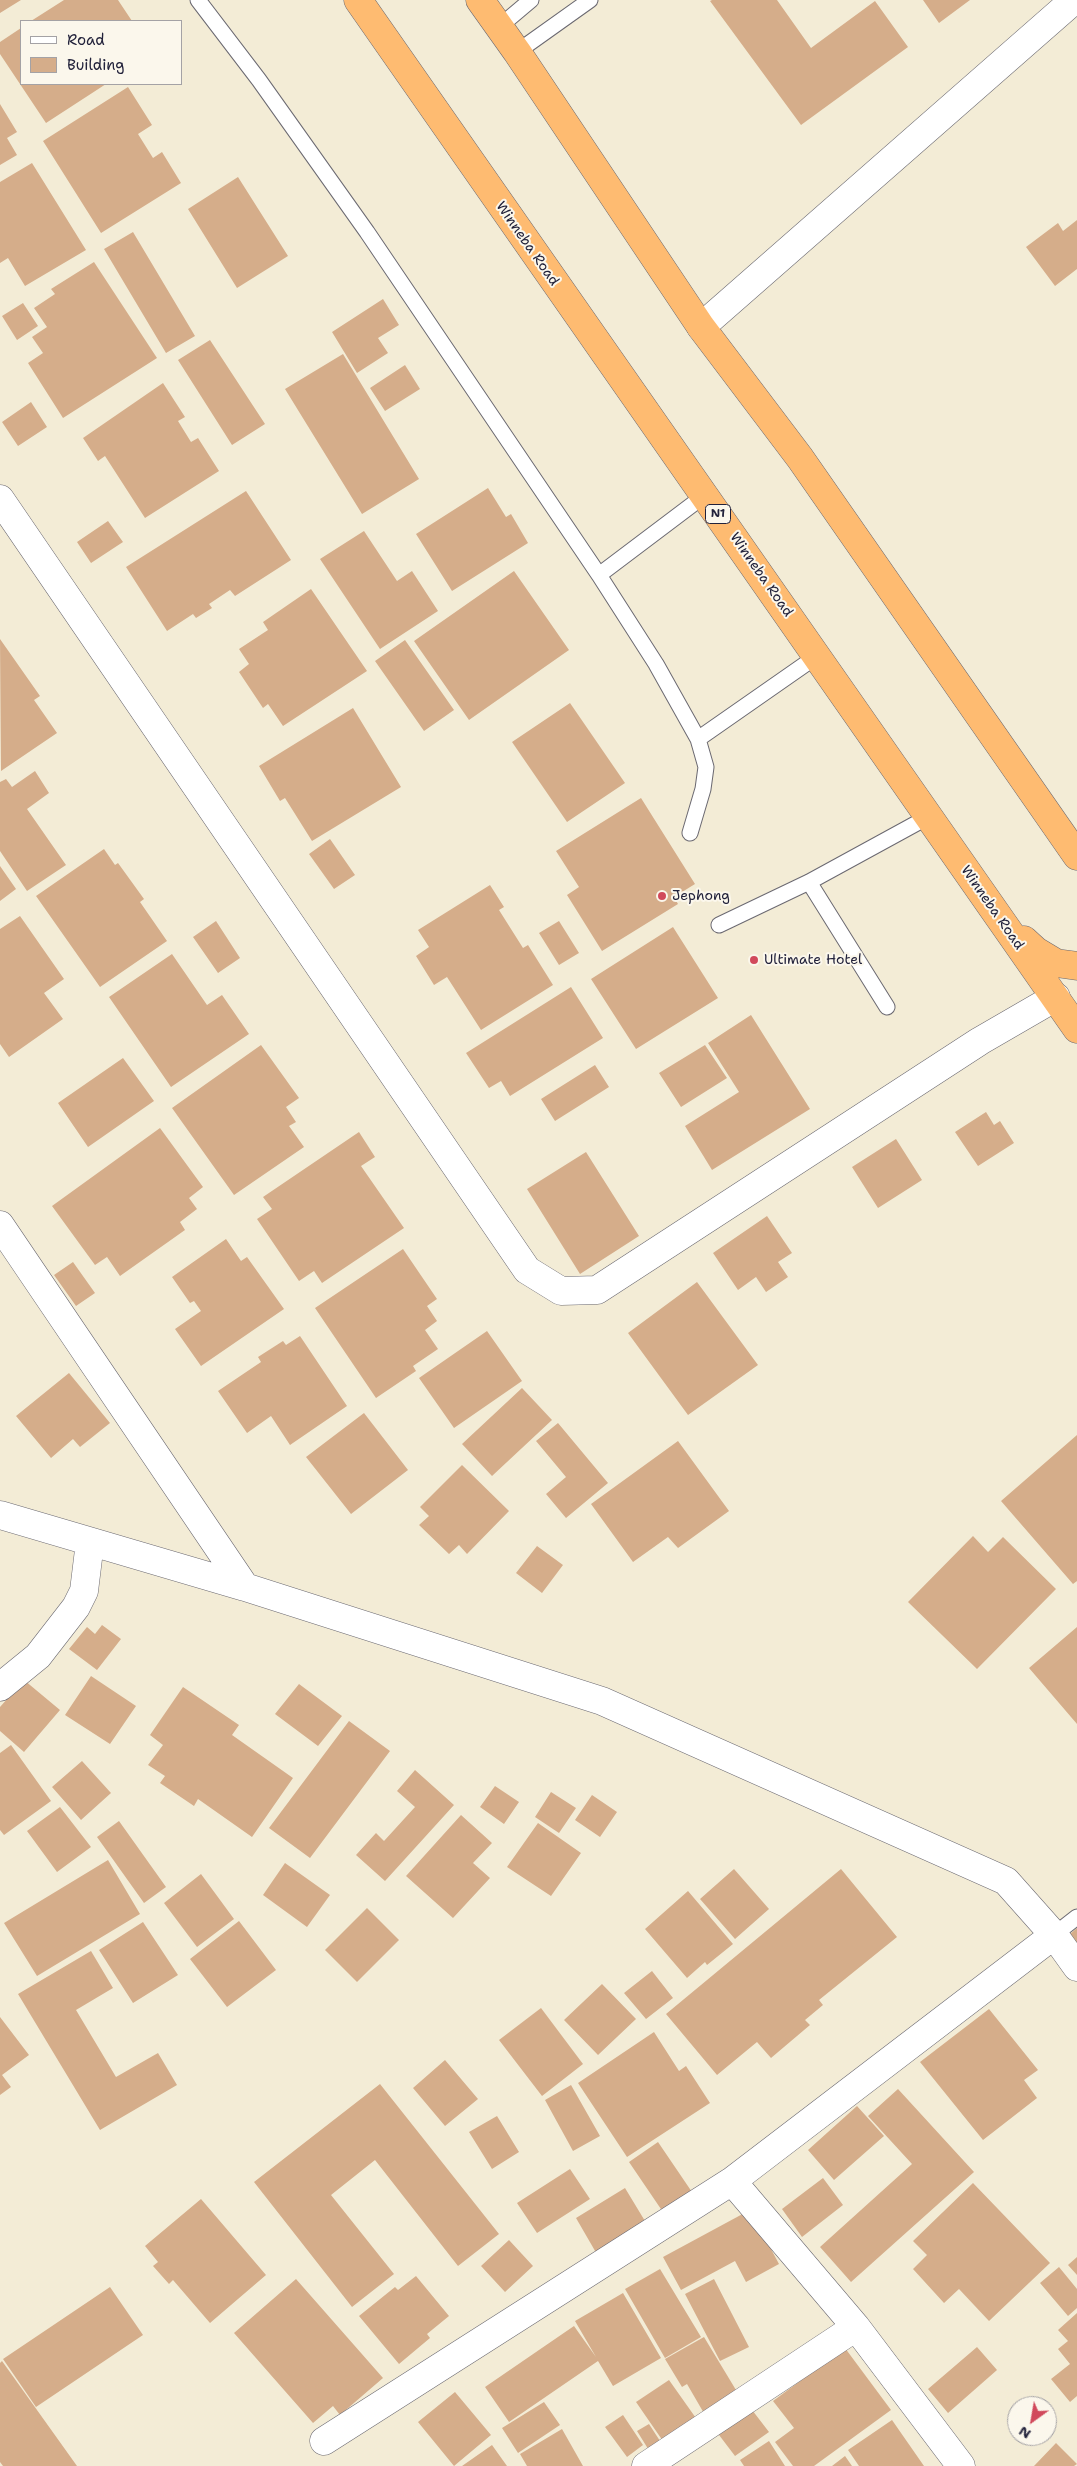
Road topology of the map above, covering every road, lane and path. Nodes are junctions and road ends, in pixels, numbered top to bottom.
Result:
1 (198, 0) edge
2 (358, 0) edge
3 (480, 0) edge
4 (531, 0) edge
5 (590, 0) edge
6 (1074, 0) edge
7 (499, 27) junction
8 (518, 52) junction
9 (701, 327) junction
10 (705, 495) junction
11 (0, 499) edge
12 (599, 575) junction
13 (817, 656) junction
14 (698, 739) junction
15 (928, 817) junction
16 (690, 833) dead end
17 (1077, 856) edge
18 (809, 882) junction
19 (997, 915) junction
20 (719, 925) dead end
21 (1077, 966) edge
22 (1056, 997) junction
23 (887, 1008) dead end
24 (1077, 1028) edge
25 (0, 1225) edge
26 (0, 1515) edge
27 (90, 1542) junction
28 (245, 1588) junction
29 (0, 1687) edge
30 (1077, 1917) edge
31 (1054, 1935) junction
32 (1077, 1967) edge
33 (732, 2181) junction
34 (856, 2327) junction
35 (324, 2441) dead end
36 (646, 2466) edge
37 (961, 2466) edge

1 - 12 lane
2 - 10 highway, Winneba Road / N1
3 - 7 highway
4 - 7 lane
5 - 8 lane
6 - 9 street
7 - 8 highway
8 - 9 highway
9 - 17 highway
10 - 12 lane
10 - 13 highway, Winneba Road / N1
11 - 22 street
12 - 14 lane
13 - 14 lane
13 - 15 highway, Winneba Road / N1
14 - 16 lane
15 - 18 lane
15 - 19 highway, Winneba Road / N1
18 - 20 lane
18 - 23 lane
19 - 21 highway
19 - 22 highway, Winneba Road / N1
22 - 24 highway, Winneba Road / N1
25 - 28 street
26 - 27 street
27 - 28 street
27 - 29 street
28 - 31 street
30 - 31 lane
31 - 32 street
31 - 33 street
33 - 34 street
33 - 35 street
34 - 36 street
34 - 37 street

